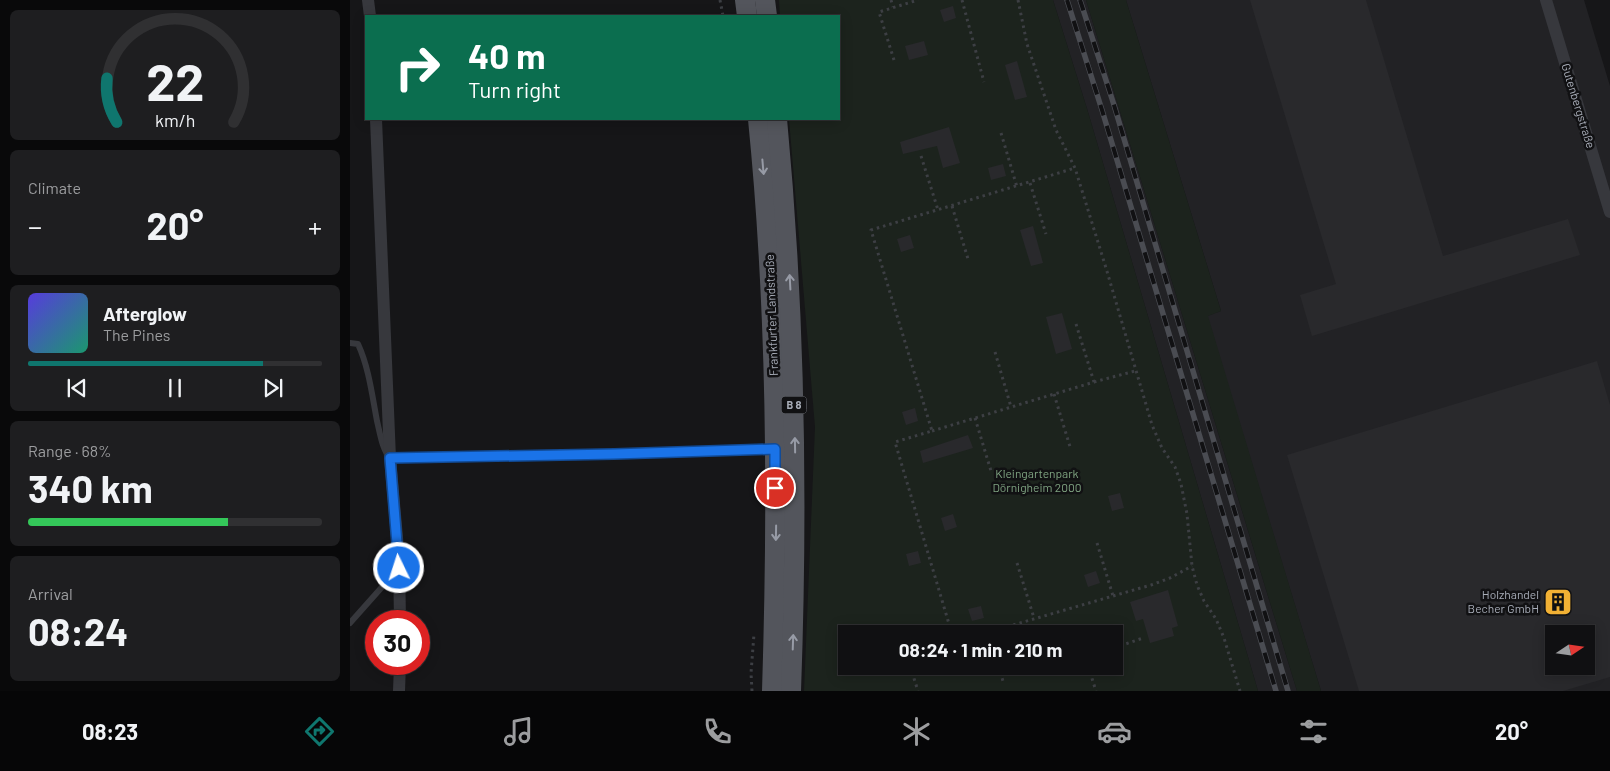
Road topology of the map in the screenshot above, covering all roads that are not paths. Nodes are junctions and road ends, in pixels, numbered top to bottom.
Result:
1 (368, 0) edge
2 (745, 0) edge
3 (765, 0) edge
4 (1546, 0) edge
5 (370, 15) edge
6 (747, 15) edge
7 (767, 15) edge
8 (376, 120) edge
9 (758, 120) edge
10 (778, 120) edge
11 (1610, 212) edge
12 (350, 342) edge
13 (775, 449) junction
14 (390, 458) junction
15 (399, 568) junction
16 (400, 610) edge
17 (350, 622) edge
18 (400, 675) edge
19 (399, 691) edge
20 (772, 691) edge
21 (791, 691) edge

1 - 5 street
2 - 6 main road
3 - 7 main road
4 - 11 street, Gutenbergstraße
8 - 14 street
9 -> 13 main road, Frankfurter Landstraße / B 8
21 -> 10 main road, Frankfurter Landstraße / B 8
12 - 14 lane
13 - 14 lane
13 -> 20 main road, Frankfurter Landstraße / B 8
14 - 15 street
15 - 16 street
15 - 17 lane
18 - 19 street

